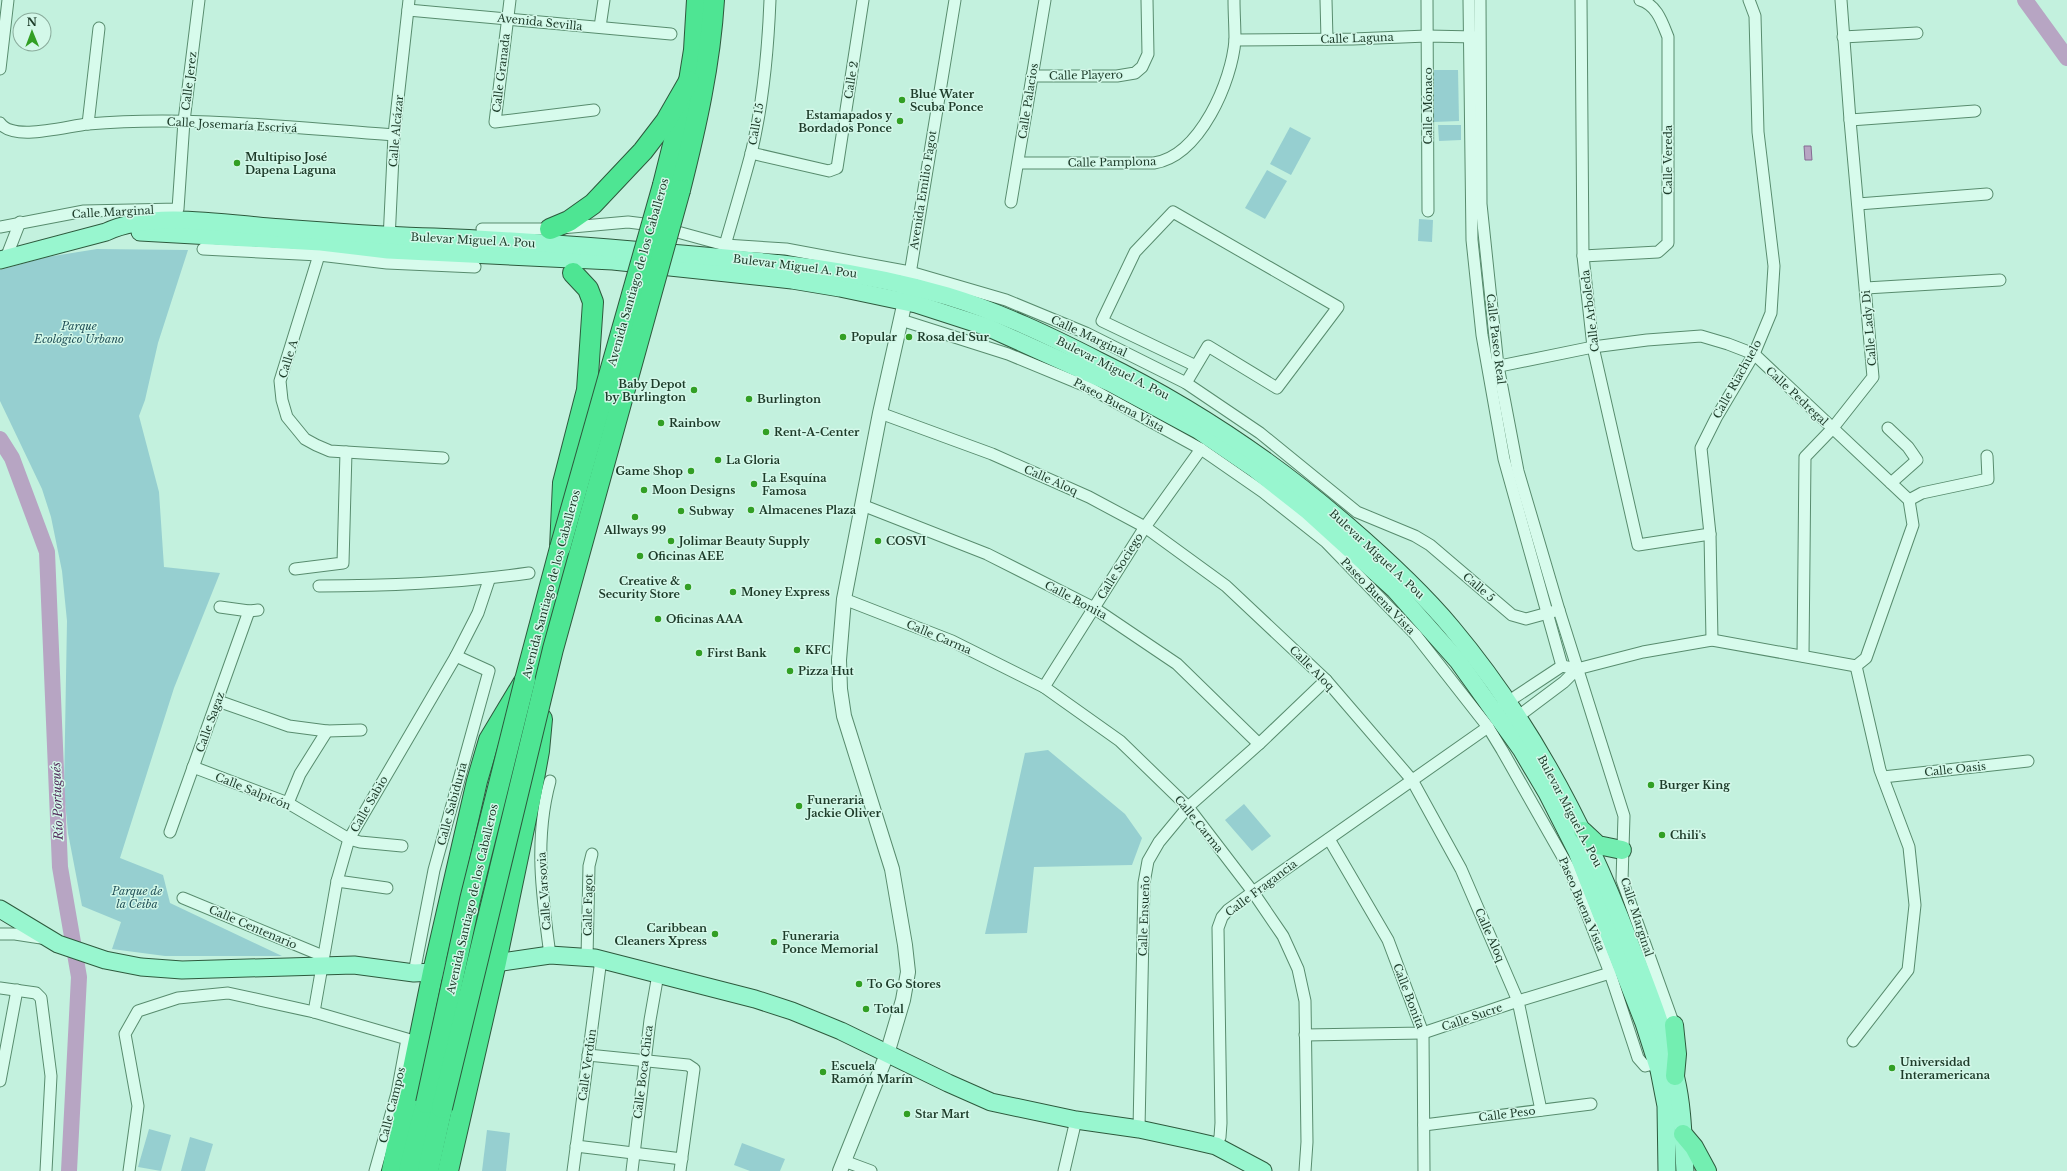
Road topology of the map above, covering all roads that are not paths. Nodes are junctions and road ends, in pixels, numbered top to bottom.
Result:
1 (8, 0) edge
2 (199, 0) edge
3 (510, 0) edge
4 (604, 0) edge
5 (697, 0) edge
6 (714, 0) edge
7 (770, 0) edge
8 (863, 0) edge
9 (955, 0) edge
10 (1045, 0) edge
11 (1147, 0) edge
12 (1234, 0) edge
13 (1326, 0) edge
14 (1427, 0) edge
15 (1469, 0) edge
16 (1480, 0) edge
17 (1581, 0) edge
18 (1640, 0) edge
19 (1749, 0) edge
20 (1841, 0) edge
21 (408, 5) edge
22 (508, 18) junction
23 (1903, 23) dead end
24 (99, 28) dead end
25 (600, 28) junction
26 (1917, 33) dead end
27 (671, 34) dead end
28 (1904, 34) junction
29 (1427, 36) junction
30 (1475, 37) junction
31 (1843, 37) junction
32 (1327, 39) junction
33 (1235, 40) junction
34 (0, 69) edge
35 (1032, 76) junction
36 (689, 81) junction
37 (1964, 101) dead end
38 (594, 110) dead end
39 (1850, 120) junction
40 (184, 121) junction
41 (0, 123) edge
42 (88, 124) junction
43 (394, 135) junction
44 (751, 153) junction
45 (1019, 163) junction
46 (672, 188) junction
47 (1987, 194) dead end
48 (1011, 202) dead end
49 (1858, 204) junction
50 (178, 209) joint
51 (1428, 212) dead end
52 (20, 222) junction
53 (0, 227) edge
54 (482, 229) dead end
55 (550, 229) junction
56 (725, 245) junction
57 (203, 248) dead end
58 (388, 249) junction
59 (319, 255) junction
60 (1583, 256) junction
61 (3, 259) edge
62 (475, 267) dead end
63 (573, 273) dead end
64 (2000, 280) dead end
65 (908, 287) junction
66 (1866, 288) junction
67 (901, 320) junction
68 (1593, 347) junction
69 (1754, 354) junction
70 (1196, 366) junction
71 (1493, 367) junction
72 (1186, 384) junction
73 (880, 413) junction
74 (1888, 428) dead end
75 (1832, 429) junction
76 (1201, 449) junction
77 (346, 452) junction
78 (1987, 456) dead end
79 (443, 458) dead end
80 (1891, 483) junction
81 (1909, 500) junction
82 (862, 505) junction
83 (1145, 527) junction
84 (1407, 533) joint
85 (1710, 534) junction
86 (560, 548) junction
87 (295, 569) dead end
88 (529, 573) dead end
89 (489, 580) junction
90 (319, 586) dead end
91 (844, 600) junction
92 (220, 607) dead end
93 (1094, 608) junction
94 (1553, 612) junction
95 (1712, 640) junction
96 (456, 656) junction
97 (1803, 656) junction
98 (1562, 666) junction
99 (1856, 666) junction
100 (1577, 668) junction
101 (525, 680) junction
102 (1326, 680) junction
103 (544, 684) junction
104 (1044, 687) junction
105 (218, 701) junction
106 (1500, 707) junction
107 (1503, 724) junction
108 (361, 730) dead end
109 (327, 731) junction
110 (1259, 744) junction
111 (2028, 761) dead end
112 (193, 767) junction
113 (1883, 777) junction
114 (1412, 780) junction
115 (550, 781) dead end
116 (288, 803) junction
117 (1188, 807) junction
118 (170, 832) dead end
119 (1583, 832) junction
120 (349, 839) junction
121 (1329, 839) junction
122 (402, 846) dead end
123 (1622, 850) junction
124 (592, 854) dead end
125 (337, 881) junction
126 (387, 888) dead end
127 (1252, 892) junction
128 (183, 898) dead end
129 (0, 909) edge
130 (22, 930) junction
131 (0, 934) edge
132 (550, 955) junction
133 (594, 958) junction
134 (322, 961) junction
135 (496, 962) junction
136 (433, 972) junction
137 (414, 973) junction
138 (660, 973) junction
139 (1610, 973) junction
140 (0, 988) edge
141 (17, 990) junction
142 (1518, 1000) junction
143 (314, 1012) junction
144 (1674, 1025) joint
145 (1423, 1034) junction
146 (1305, 1035) junction
147 (1853, 1041) dead end
148 (887, 1054) junction
149 (588, 1055) junction
150 (644, 1060) junction
151 (1657, 1063) junction
152 (1675, 1076) junction
153 (0, 1080) edge
154 (1590, 1104) dead end
155 (434, 1105) junction
156 (1541, 1110) junction
157 (1076, 1120) junction
158 (1424, 1125) junction
159 (1139, 1129) junction
160 (1683, 1134) junction
161 (1667, 1142) junction
162 (576, 1146) junction
163 (1216, 1146) junction
164 (634, 1153) junction
165 (682, 1159) junction
166 (842, 1166) edge
167 (46, 1171) edge
168 (129, 1171) edge
169 (375, 1171) edge
170 (392, 1171) edge
171 (409, 1171) edge
172 (428, 1171) edge
173 (448, 1171) edge
174 (573, 1171) edge
175 (632, 1171) edge
176 (680, 1171) edge
177 (871, 1171) edge
178 (1064, 1171) edge
179 (1263, 1171) edge
180 (1305, 1171) edge
181 (1424, 1171) edge
182 (1656, 1171) edge
183 (1667, 1171) edge
184 (1685, 1171) edge
185 (1707, 1171) edge

1 - 34 street
2 - 40 street, Calle Jerez
3 - 22 street, Calle Granada
4 - 25 street
5 - 36 highway, Avenida Santiago de los Caballeros
6 - 46 highway, Avenida Santiago de los Caballeros
7 - 44 street, Calle 15
8 - 44 street, Calle 2
9 - 65 street, Avenida Emilio Fagot
10 - 35 street, Calle Palacios
11 - 35 street, Calle Playero
12 - 33 street, Calle Pamplona
13 - 32 street
14 - 29 street, Calle Mónaco
15 - 30 street, Calle Paseo Real
16 - 30 street, Calle Paseo Real
17 - 60 street, Calle Arboleda
18 - 60 street, Calle Vereda
19 - 69 street, Calle Riachuelo
20 - 31 street, Calle Lady Di
21 - 22 street, Avenida Sevilla
21 - 43 street, Calle Alcázar
22 - 25 street, Avenida Sevilla
22 - 38 street, Calle Granada
23 - 28 street
24 - 42 street
25 - 27 street, Avenida Sevilla
26 - 28 street
28 - 31 street
29 - 30 street, Calle Laguna
29 - 32 street, Calle Laguna
29 - 51 street, Calle Mónaco
30 - 71 street, Calle Paseo Real
31 - 39 street, Calle Lady Di
32 - 33 street, Calle Laguna
33 - 45 street, Calle Pamplona
35 - 45 street, Calle Palacios
36 - 46 highway, Avenida Santiago de los Caballeros
36 - 55 highway
37 - 39 street
39 - 49 street, Calle Lady Di
40 - 42 street, Calle Josemaría Escrivá
40 - 43 street, Calle Josemaría Escrivá
40 - 50 street, Calle Jerez
41 - 42 street, Calle Josemaría Escrivá
43 - 58 street, Calle Alcázar
44 - 56 street, Calle 15
45 - 48 street, Calle Palacios
46 - 86 highway, Avenida Santiago de los Caballeros, bridge
46 - 103 highway, Avenida Santiago de los Caballeros, bridge
47 - 49 street
49 - 66 street, Calle Lady Di
50 - 52 street, Calle Marginal
52 - 53 street, Calle Marginal
52 - 61 street
54 - 55 street, Calle Marginal
55 - 56 street, Calle Marginal
56 - 65 street, Calle Marginal
57 - 59 street
58 - 59 street
58 - 61 main road, Bulevar Miguel A. Pou
58 - 62 street
58 - 65 main road, Bulevar Miguel A. Pou
59 - 77 street, Calle A
60 - 68 street, Calle Arboleda
63 - 86 highway, bridge
64 - 66 street
65 - 67 street
65 - 72 street, Calle Marginal
65 - 106 main road, Bulevar Miguel A. Pou
66 - 75 street, Calle Lady Di
67 - 73 street
67 - 76 street, Paseo Buena Vista
68 - 69 street, Calle Pedregal
68 - 71 street, Calle Pedregal
68 - 85 street, Calle Arboleda
69 - 75 street, Calle Pedregal
69 - 85 street, Calle Riachuelo
70 - 70 street
70 - 72 street
71 - 94 street, Calle Paseo Real
72 - 84 street, Calle Marginal
73 - 82 street
73 - 83 street, Calle Aloq
74 - 80 street
75 - 80 street, Calle Pedregal
75 - 97 street, Calle Lady Di
76 - 83 street, Calle Sociego
76 - 107 street, Paseo Buena Vista
77 - 79 street, Calle A
77 - 87 street
78 - 81 street
80 - 81 street, Calle Pedregal
81 - 99 street
82 - 91 street
82 - 93 street, Calle Bonita
83 - 93 street, Calle Sociego
83 - 102 street, Calle Aloq
84 - 94 street, Calle 5
85 - 95 street, Calle Riachuelo
86 - 101 highway, Avenida Santiago de los Caballeros
88 - 89 street
89 - 90 street
89 - 96 street, Calle Sabio
91 - 104 street, Calle Carma
91 - 148 street
92 - 105 street, Calle Sagaz
93 - 104 street, Calle Sociego
93 - 110 street, Calle Bonita
94 - 98 street, Calle Paseo Real
94 - 100 street, Calle Paseo Real
95 - 97 street
95 - 100 street
96 - 120 street, Calle Sabio
96 - 137 street, Calle Sabiduría
97 - 99 street
98 - 100 street
98 - 106 street
99 - 113 street
100 - 107 street, Calle Fragancia
100 - 123 street, Calle Marginal
101 - 136 highway, bridge
101 - 155 highway, Avenida Santiago de los Caballeros, bridge
102 - 110 street, Calle Ensueño
102 - 114 street, Calle Aloq
103 - 135 highway, bridge
103 - 155 highway, Avenida Santiago de los Caballeros, bridge
104 - 117 street, Calle Carma
105 - 109 street
105 - 112 street, Calle Sagaz
106 - 107 main road, Bulevar Miguel A. Pou
107 - 114 street, Calle Fragancia
107 - 119 main road, Bulevar Miguel A. Pou
107 - 139 street, Paseo Buena Vista
107 - 151 main road, Bulevar Miguel A. Pou
108 - 109 street
109 - 116 street
110 - 117 street, Calle Ensueño
111 - 113 street, Calle Oasis
112 - 116 street, Calle Salpicón
112 - 118 street, Calle Sagaz
113 - 147 street
114 - 121 street, Calle Fragancia
114 - 142 street, Calle Aloq
115 - 132 street, Calle Varsovia
116 - 120 street, Calle Salpicón
117 - 127 street, Calle Carma
117 - 159 street, Calle Ensueño
119 - 123 highway
119 - 152 main road, Bulevar Miguel A. Pou
120 - 122 street, Calle Salpicón
120 - 125 street, Calle Sabio
121 - 127 street, Calle Fragancia
121 - 145 street, Calle Bonita
123 - 144 street, Calle Marginal
124 - 133 street, Calle Fagot
125 - 126 street
125 - 134 street, Calle Sabio
127 - 146 street, Calle Carma
127 - 163 street, Calle Fragancia
128 - 134 street, Calle Centenario
129 - 130 main road
130 - 131 street
130 - 134 main road
132 - 133 main road
132 - 135 main road
133 - 138 main road
133 - 149 street, Calle Verdún
134 - 137 main road
134 - 143 street, Calle Sabio
135 - 136 main road
135 - 173 highway
136 - 137 main road
136 - 170 highway
138 - 148 main road
138 - 150 street, Calle Boca Chica
139 - 142 street, Calle Sucre
139 - 151 street, Paseo Buena Vista
140 - 141 street
141 - 153 street
141 - 167 street
142 - 145 street, Calle Sucre
142 - 156 street, Calle Aloq
143 - 168 street
143 - 169 street, Calle Campos
144 - 152 highway
145 - 146 street, Calle Sucre
145 - 158 street, Calle Bonita
146 - 180 street, Calle Carma
148 - 157 main road
148 - 166 street
149 - 150 street
149 - 162 street, Calle Verdún
150 - 164 street, Calle Boca Chica
150 - 165 street
151 - 161 main road, Bulevar Miguel A. Pou
152 - 160 main road, Bulevar Miguel A. Pou
154 - 156 street, Calle Peso
155 - 171 highway, Avenida Santiago de los Caballeros
155 - 172 highway, Avenida Santiago de los Caballeros
156 - 158 street, Calle Peso
157 - 159 main road
157 - 178 street
158 - 181 street, Calle Bonita
159 - 163 main road
160 - 184 main road, Bulevar Miguel A. Pou
160 - 185 highway
161 - 182 main road
161 - 183 main road, Bulevar Miguel A. Pou
162 - 164 street
162 - 174 street, Calle Verdún
163 - 179 main road
164 - 165 street
164 - 175 street, Calle Boca Chica
165 - 176 street
166 - 177 street

